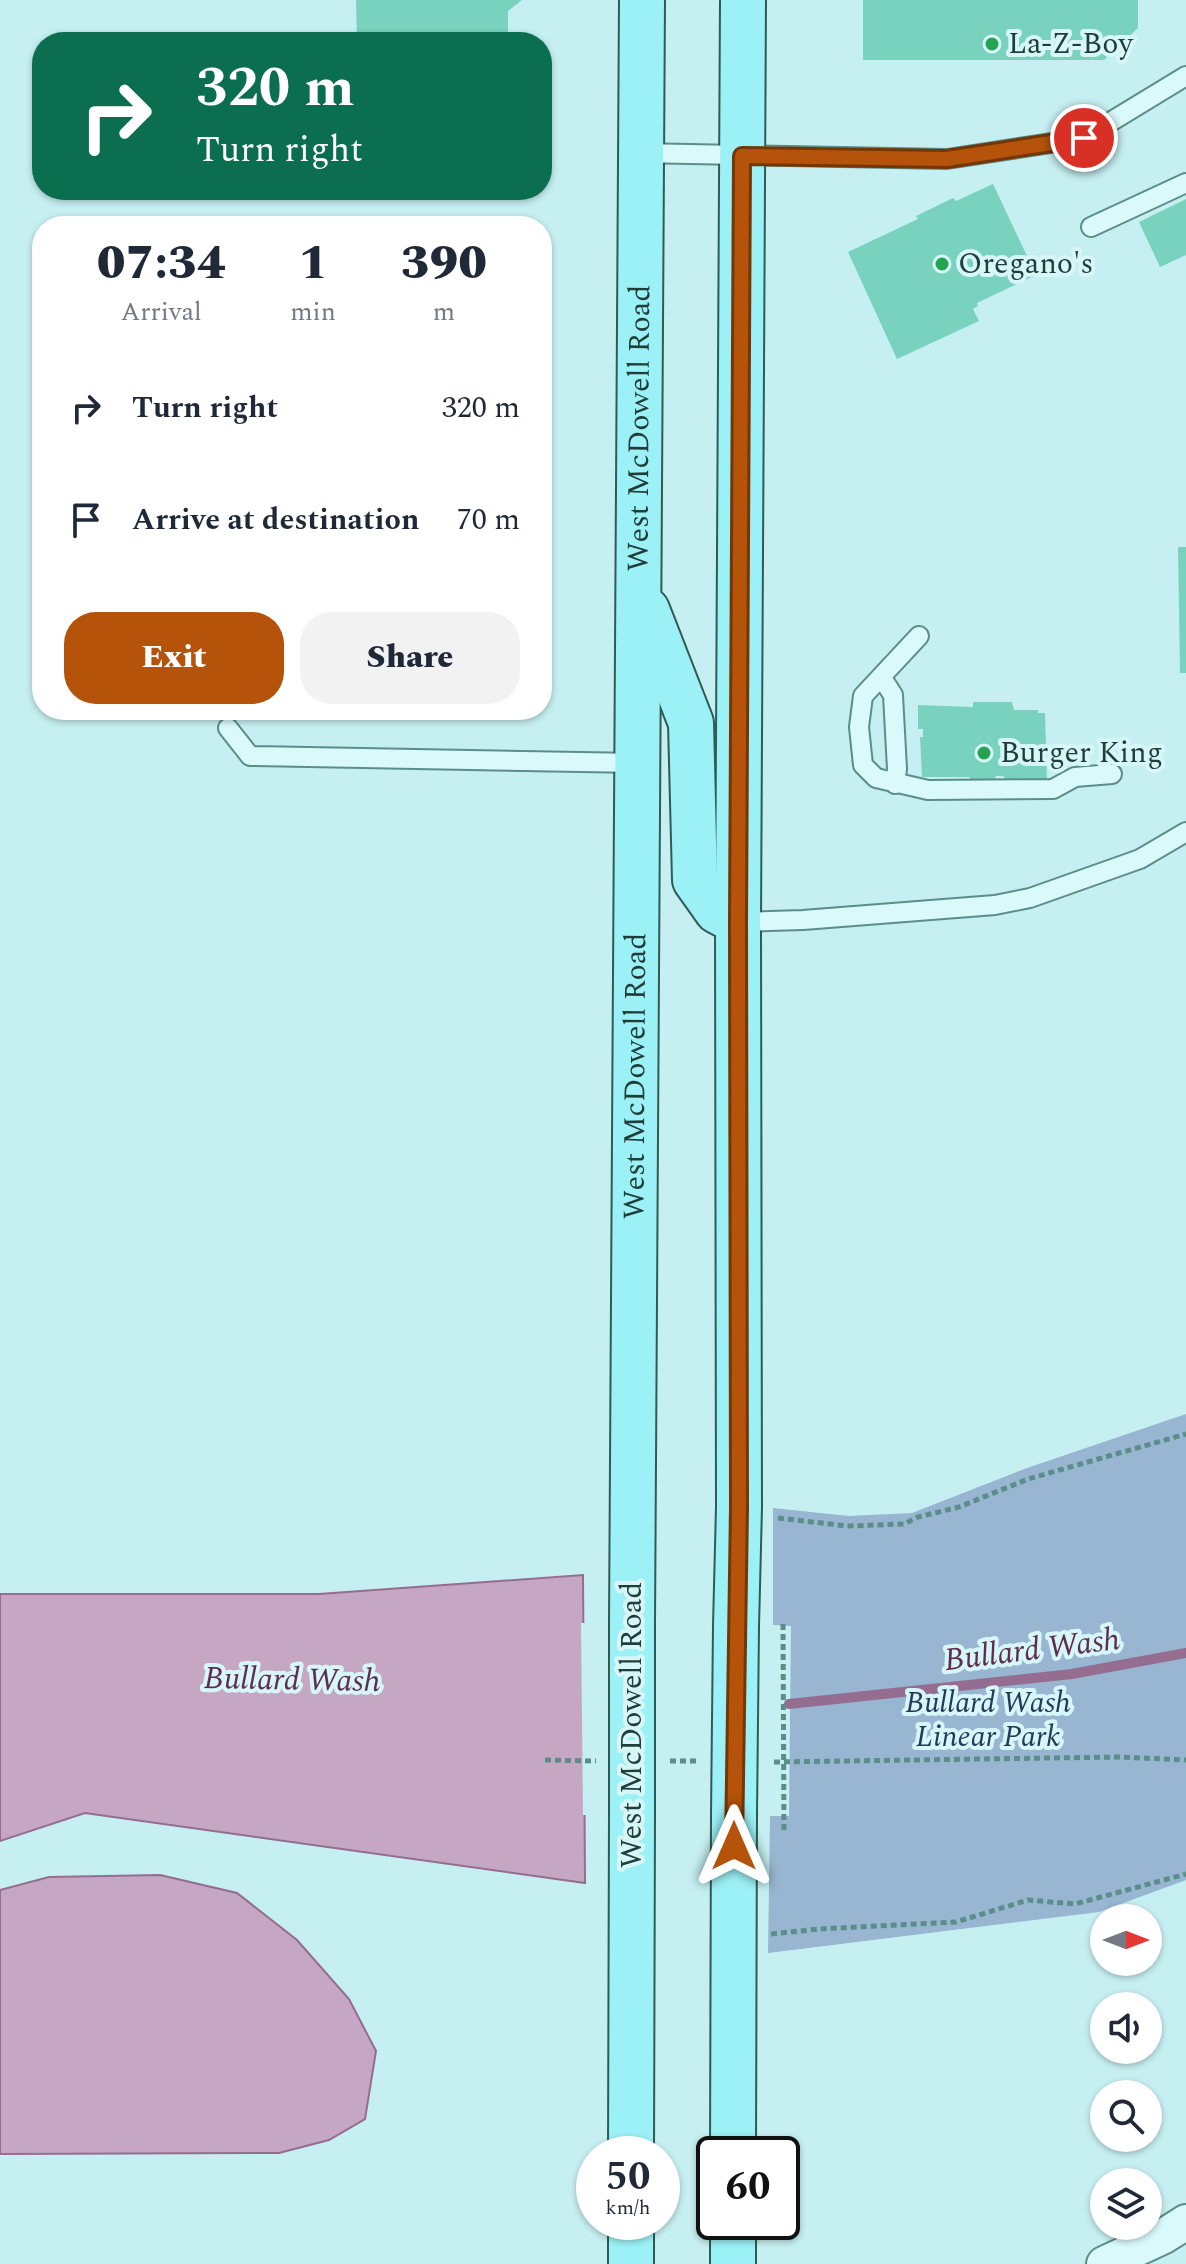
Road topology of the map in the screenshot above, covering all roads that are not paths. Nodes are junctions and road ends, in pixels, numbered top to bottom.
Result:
1 (642, 0) edge
2 (743, 0) edge
3 (1186, 76) edge
4 (639, 153) junction
5 (742, 156) junction
6 (1186, 183) edge
7 (1091, 227) dead end
8 (637, 585) junction
9 (919, 636) dead end
10 (882, 678) junction
11 (228, 728) dead end
12 (638, 763) junction
13 (1112, 774) dead end
14 (895, 784) junction
15 (1186, 832) edge
16 (738, 922) junction
17 (631, 2136) edge
18 (733, 2136) edge
19 (1186, 2222) edge
20 (631, 2240) edge
21 (733, 2240) edge
22 (631, 2264) edge
23 (733, 2264) edge
24 (1104, 2264) edge

1 - 4 main road, West McDowell Road
2 - 5 main road
3 - 5 lane
4 - 5 lane
4 - 8 main road, West McDowell Road
5 - 16 main road
6 - 7 lane
8 - 12 main road, West McDowell Road
8 - 16 main road
9 - 10 lane
10 - 14 lane
10 - 14 lane
11 - 12 lane
12 - 17 main road, West McDowell Road, bridge
13 - 14 lane
15 - 16 lane
16 - 18 main road, bridge
19 - 24 street
20 - 22 main road
21 - 23 main road

